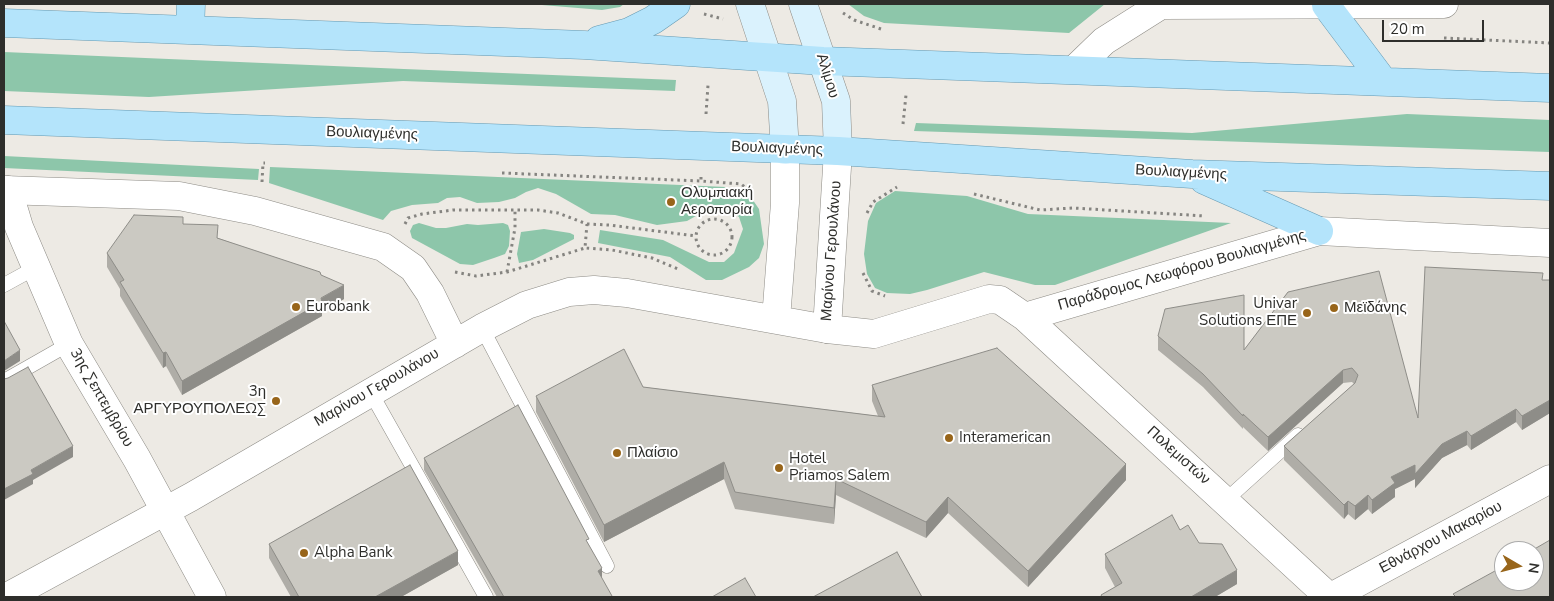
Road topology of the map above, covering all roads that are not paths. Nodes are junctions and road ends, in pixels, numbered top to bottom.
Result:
1 (676, 4) edge
2 (750, 4) edge
3 (803, 4) edge
4 (1444, 4) edge
5 (1326, 5) edge
6 (190, 17) edge
7 (4, 22) edge
8 (584, 45) junction
9 (769, 57) junction
10 (823, 61) junction
11 (1075, 69) junction
12 (1383, 81) junction
13 (1550, 88) edge
14 (4, 120) edge
15 (785, 150) junction
16 (838, 151) junction
17 (1192, 174) junction
18 (1550, 186) edge
19 (6, 190) edge
20 (1319, 231) junction
21 (1550, 243) edge
22 (35, 268) junction
23 (4, 285) edge
24 (1025, 317) junction
25 (776, 319) junction
26 (482, 328) junction
27 (827, 329) junction
28 (69, 344) junction
29 (455, 344) junction
30 (4, 381) edge
31 (371, 393) junction
32 (1305, 429) edge
33 (1550, 479) edge
34 (1226, 500) junction
35 (164, 511) junction
36 (607, 566) dead end
37 (7, 597) edge
38 (212, 597) edge
39 (486, 597) edge
40 (1330, 597) edge

1 - 8 main road
2 - 9 main road
3 - 10 main road, Αλίμου
4 - 5 street
5 - 11 street
5 - 12 main road
6 - 7 main road
6 - 8 main road
8 - 9 main road
9 - 10 main road
9 - 15 main road
10 - 11 main road
10 - 16 main road, Αλίμου
11 - 12 main road
12 - 13 main road
14 - 15 main road, Βουλιαγμένης
15 - 16 main road, Βουλιαγμένης
15 - 25 street
16 - 17 main road, Βουλιαγμένης
16 - 27 street, Μαρίνου Γερουλάνου
17 - 18 main road, Βουλιαγμένης
17 - 20 main road
19 - 22 street, 3ης Σεπτεμβρίου
19 - 29 street
20 - 21 street, Παράδρομος Λεωφόρου Βουλιαγμένης
20 - 24 street, Παράδρομος Λεωφόρου Βουλιαγμένης
22 - 23 lane
22 - 28 street, 3ης Σεπτεμβρίου
24 - 27 street
24 - 34 street, Πολεμιστών
25 - 26 street, Μαρίνου Γερουλάνου
25 - 27 street, Μαρίνου Γερουλάνου
26 - 29 street, Μαρίνου Γερουλάνου
26 - 36 lane
28 - 30 lane
28 - 35 street, 3ης Σεπτεμβρίου
29 - 31 street, Μαρίνου Γερουλάνου
31 - 35 street, Μαρίνου Γερουλάνου
31 - 39 lane
32 - 34 lane
33 - 40 street, Εθνάρχου Μακαρίου
34 - 40 street, Πολεμιστών
35 - 37 street, Μαρίνου Γερουλάνου
35 - 38 street, 3ης Σεπτεμβρίου

